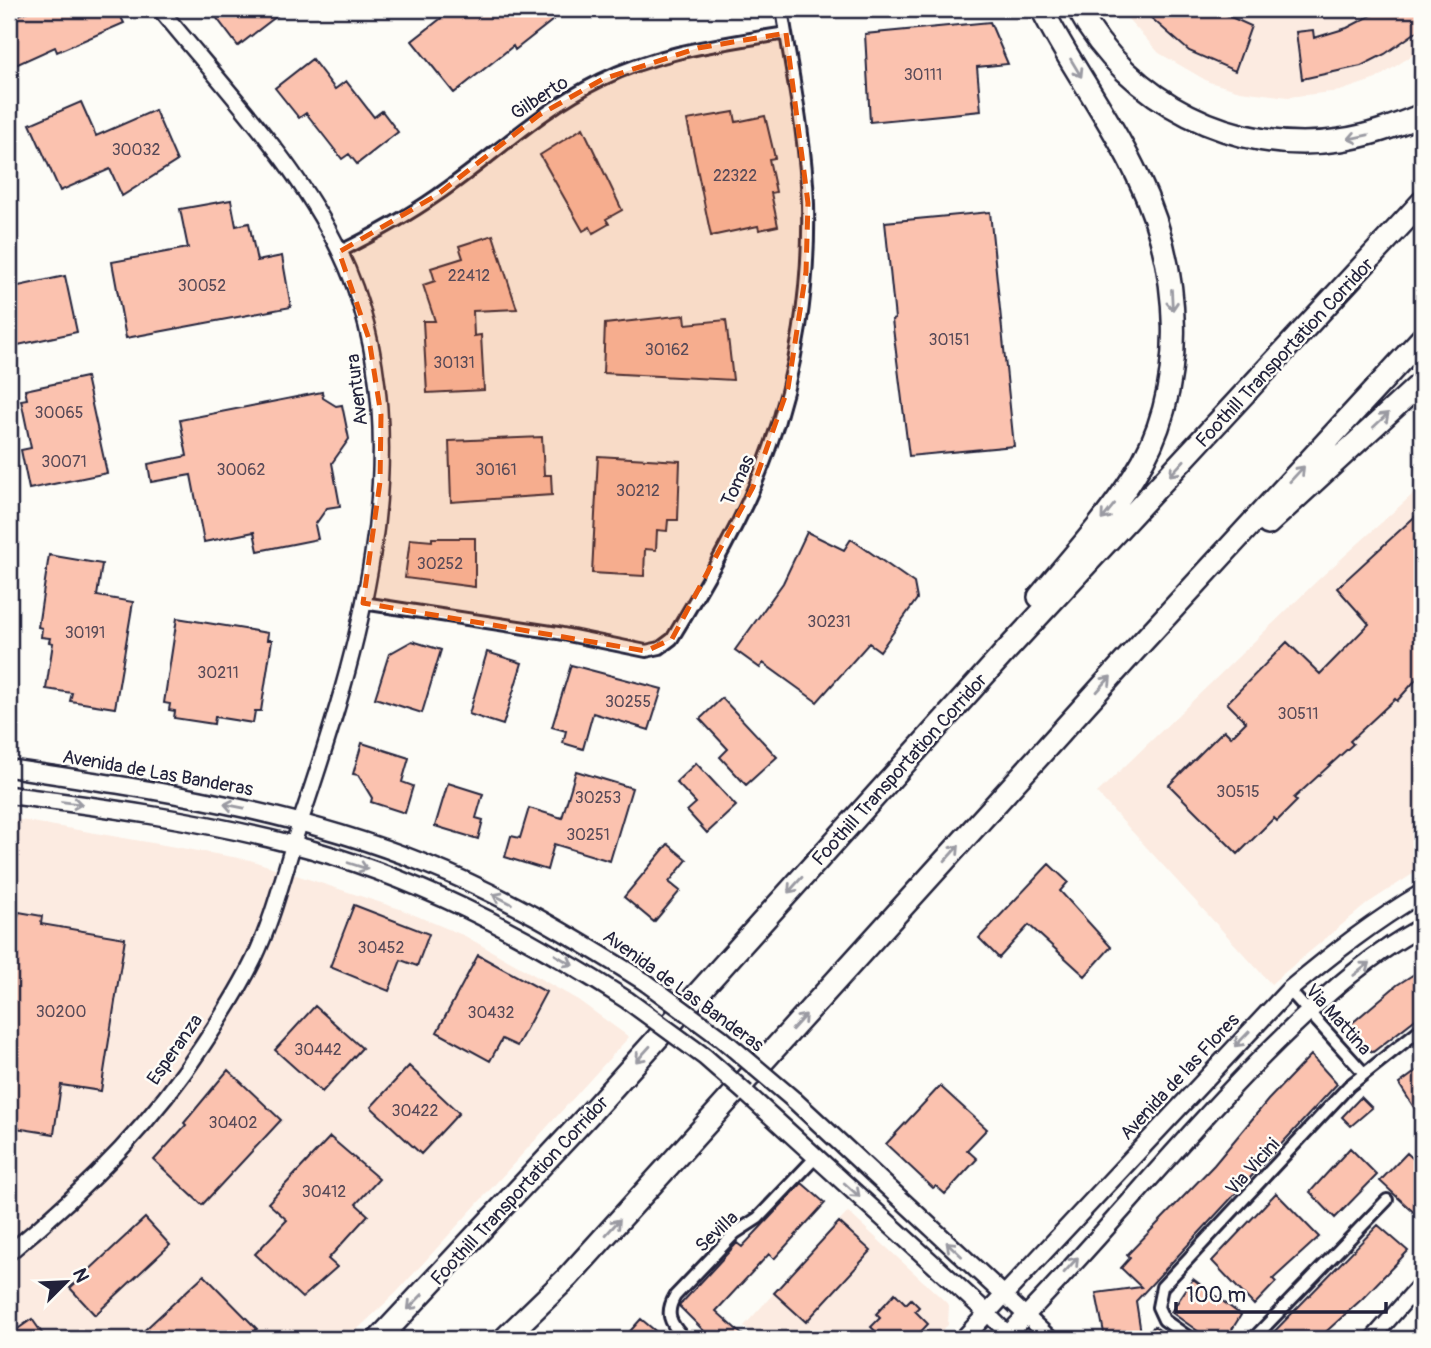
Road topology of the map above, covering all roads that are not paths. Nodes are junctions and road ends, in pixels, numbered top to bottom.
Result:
1 (160, 9) edge
2 (782, 9) edge
3 (1042, 9) edge
4 (1078, 9) edge
5 (786, 33) junction
6 (1422, 116) edge
7 (1422, 202) edge
8 (340, 252) junction
9 (1422, 338) edge
10 (1422, 382) edge
11 (363, 603) junction
12 (1135, 650) junction
13 (1005, 652) junction
14 (9, 768) edge
15 (9, 795) edge
16 (301, 821) junction
17 (293, 844) junction
18 (1422, 893) edge
19 (1422, 927) edge
20 (1289, 990) junction
21 (1308, 1011) junction
22 (1422, 1028) edge
23 (1363, 1072) junction
24 (820, 1126) junction
25 (802, 1144) junction
26 (816, 1157) junction
27 (1387, 1200) dead end
28 (9, 1253) edge
29 (568, 1277) junction
30 (1422, 1282) edge
31 (1004, 1295) junction
32 (988, 1313) junction
33 (1026, 1316) junction
34 (682, 1338) edge
35 (1008, 1338) edge
36 (379, 1339) edge
37 (504, 1339) edge
38 (518, 1339) edge
39 (963, 1339) edge
40 (1051, 1339) edge
41 (1191, 1339) edge
42 (1253, 1339) edge
43 (1372, 1339) edge

1 - 8 street, Aventura
2 - 5 street, Tomas
3 -> 13 highway
6 -> 4 highway
5 - 8 street, Gilberto
5 - 11 street, Tomas
7 -> 13 highway, Foothill Transportation Corridor
8 - 11 street, Aventura
12 -> 9 highway
12 -> 10 highway
11 - 16 street, Aventura
29 -> 12 highway
13 -> 36 highway, Foothill Transportation Corridor
16 -> 14 main road, Avenida de Las Banderas
15 -> 17 main road
16 - 17 street, Esperanza
24 -> 16 main road, Avenida de Las Banderas, bridge
17 -> 25 main road, bridge
17 - 28 street, Esperanza
18 - 20 main road, Avenida de las Flores
21 -> 19 main road
20 - 21 street, Via Mattina
20 -> 31 main road, Avenida de las Flores
21 - 23 street, Via Mattina
33 -> 21 main road
22 - 23 street, Via Vicini
23 - 41 street, Via Vicini
24 - 25 main road
31 -> 24 main road, Avenida de Las Banderas
25 - 26 main road
26 -> 32 main road
26 - 34 street, Sevilla
27 - 42 street
29 - 37 highway
29 - 38 highway
30 - 43 street
31 - 32 main road, Avenida de las Flores
31 - 33 street, Avenida de Las Banderas
32 - 35 street
32 - 39 main road, Avenida de las Flores
33 - 35 main road
33 - 40 street, Avenida de Las Banderas

